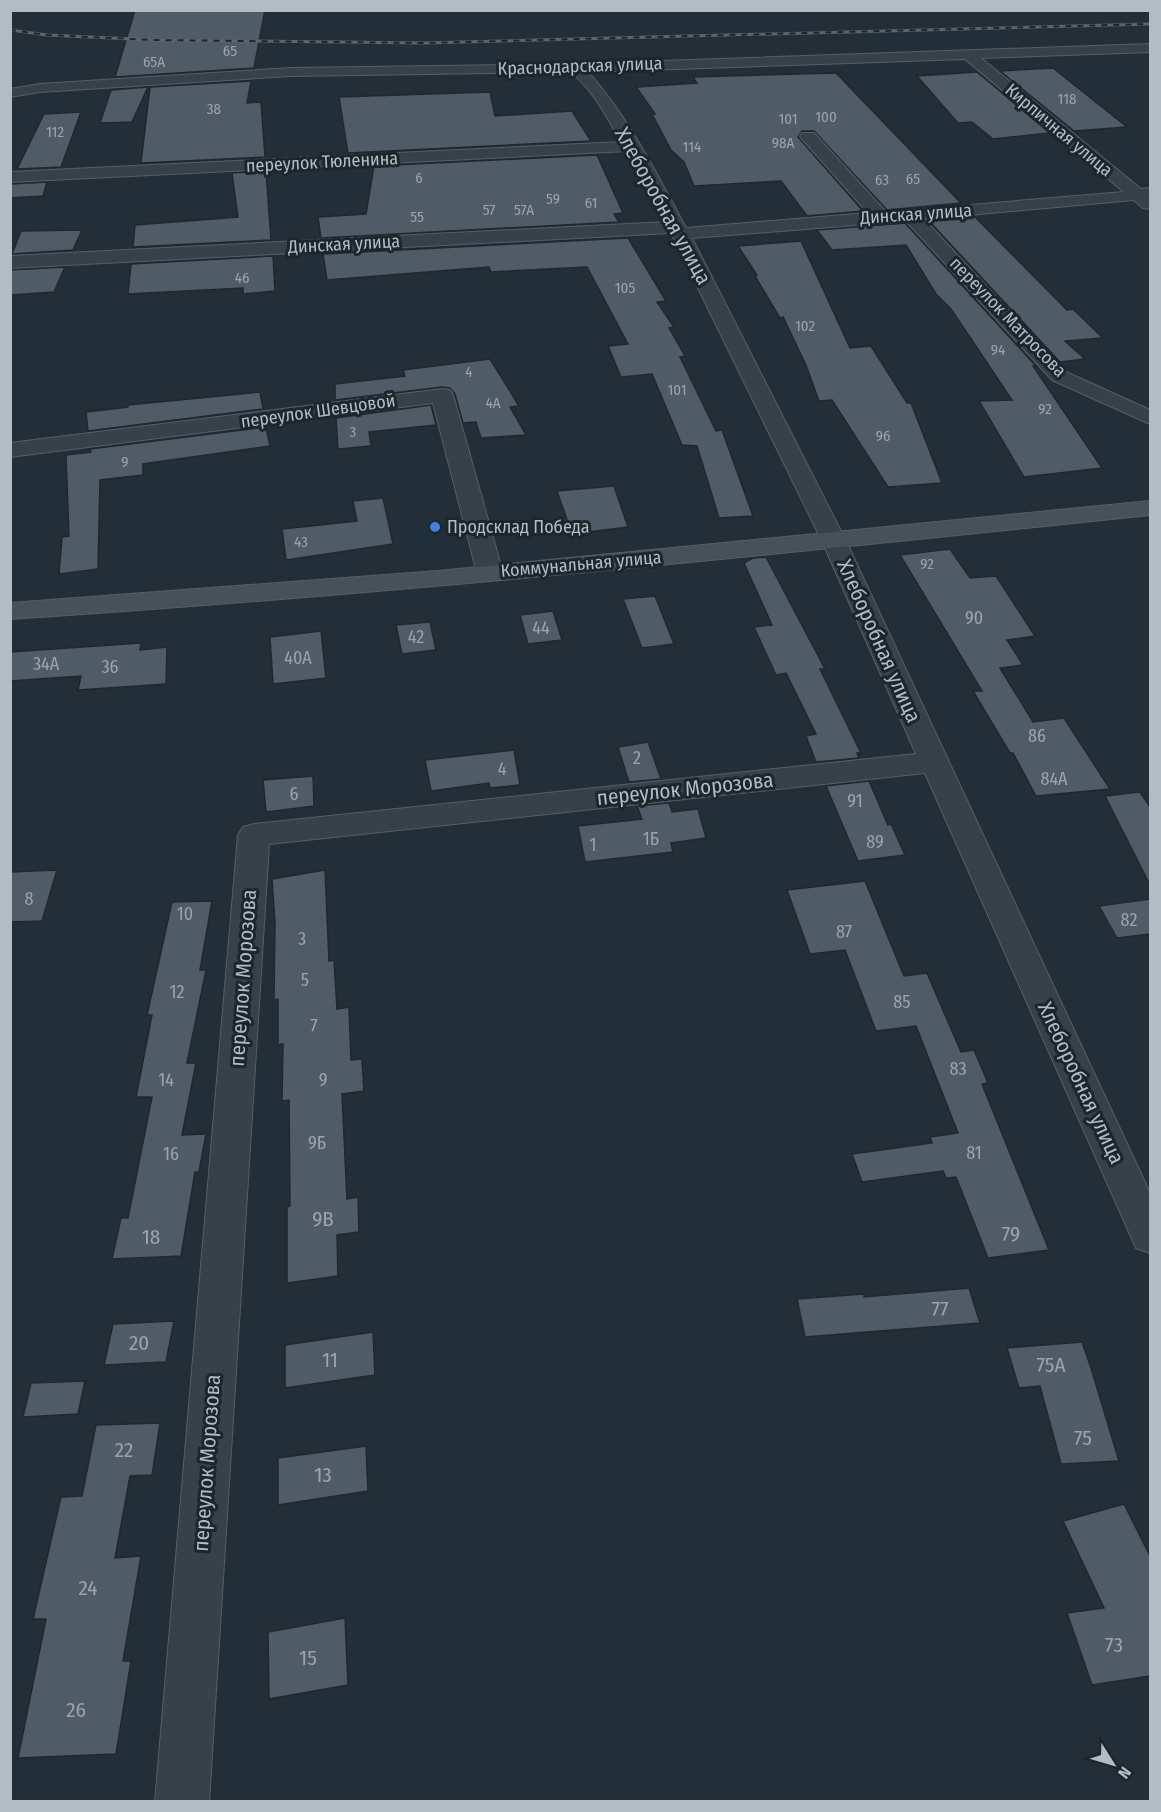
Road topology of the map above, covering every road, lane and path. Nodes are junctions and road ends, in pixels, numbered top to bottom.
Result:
1 (1150, 48) edge
2 (968, 54) junction
3 (573, 68) junction
4 (10, 93) edge
5 (808, 136) dead end
6 (633, 146) junction
7 (10, 177) edge
8 (1146, 198) edge
9 (910, 215) junction
10 (881, 217) junction
11 (679, 230) junction
12 (10, 262) edge
13 (1150, 418) edge
14 (10, 450) edge
15 (1150, 508) edge
16 (834, 541) junction
17 (490, 573) junction
18 (10, 611) edge
19 (933, 762) junction
20 (1150, 1234) edge
21 (182, 1802) edge

1 - 2 street, Краснодарская улица
2 - 3 street, Краснодарская улица
2 - 8 street, Кирпичная улица
3 - 4 street, Краснодарская улица
3 - 6 street, Хлеборобная улица
5 - 10 street
6 - 7 street, переулок Тюленина
6 - 11 street, Хлеборобная улица
8 - 9 street, Динская улица
9 - 10 street, Динская улица
9 - 13 street, переулок Матросова
10 - 11 street, Динская улица
11 - 12 street, Динская улица
11 - 16 street, Хлеборобная улица
14 - 17 street, переулок Шевцовой
15 - 16 street, Коммунальная улица
16 - 17 street, Коммунальная улица
16 - 19 street, Хлеборобная улица
17 - 18 street, Коммунальная улица
19 - 20 street, Хлеборобная улица
19 - 21 street, переулок Морозова

